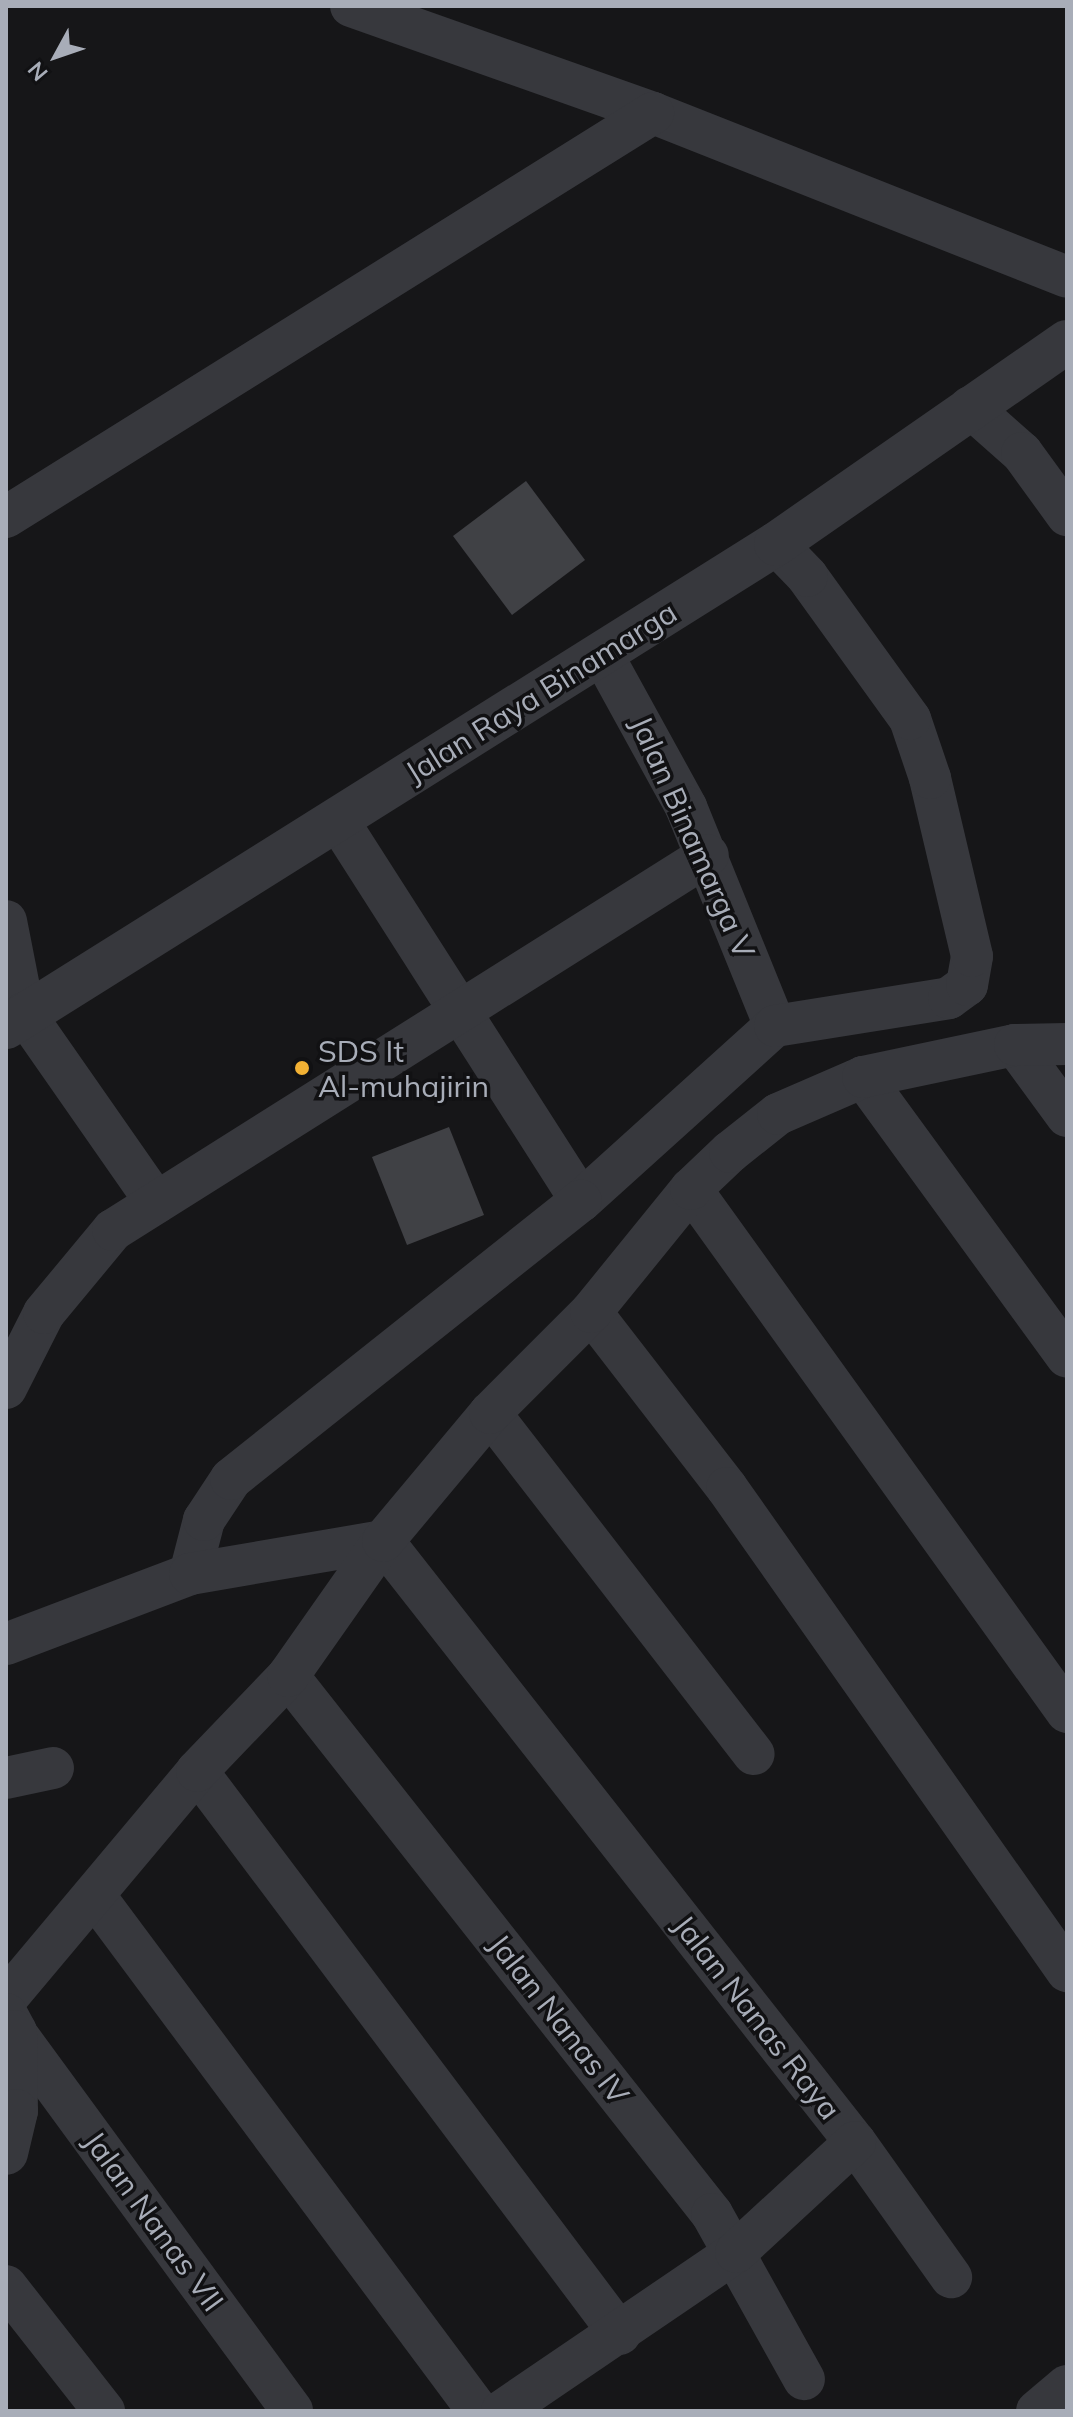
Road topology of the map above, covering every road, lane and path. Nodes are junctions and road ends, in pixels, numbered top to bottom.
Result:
1 (351, 6) edge
2 (653, 113) junction
3 (1067, 277) edge
4 (1067, 342) edge
5 (970, 407) junction
6 (8, 513) edge
7 (1067, 515) edge
8 (776, 544) junction
9 (602, 654) junction
10 (337, 819) junction
11 (708, 855) junction
12 (6, 921) edge
13 (457, 1010) junction
14 (15, 1020) edge
15 (775, 1026) junction
16 (1067, 1044) edge
17 (1015, 1045) junction
18 (863, 1077) junction
19 (1067, 1116) edge
20 (691, 1189) junction
21 (581, 1201) junction
22 (156, 1202) junction
23 (591, 1312) junction
24 (1067, 1357) edge
25 (6, 1388) edge
26 (490, 1413) junction
27 (383, 1541) junction
28 (190, 1574) junction
29 (6, 1644) edge
30 (288, 1676) junction
31 (1067, 1712) edge
32 (754, 1754) dead end
33 (53, 1768) dead end
34 (197, 1771) junction
35 (6, 1778) edge
36 (94, 1895) junction
37 (1067, 1971) edge
38 (9, 2015) edge
39 (855, 2142) junction
40 (6, 2153) edge
41 (736, 2252) junction
42 (951, 2277) dead end
43 (6, 2286) edge
44 (620, 2334) junction
45 (804, 2379) dead end
46 (1067, 2386) edge
47 (104, 2411) edge
48 (292, 2411) edge
49 (478, 2411) edge
50 (502, 2411) edge
51 (1037, 2411) edge

1 - 2 street
2 - 3 street
2 - 6 street
4 - 5 street, Jalan Raya Binamarga
5 - 7 street
5 - 8 street, Jalan Raya Binamarga
8 - 9 street, Jalan Raya Binamarga
8 - 15 street
9 - 10 street, Jalan Raya Binamarga
9 - 11 street, Jalan Binamarga V
10 - 13 street
10 - 14 street, Jalan Raya Binamarga
11 - 13 street
11 - 15 street, Jalan Binamarga V
12 - 14 street
13 - 21 street
13 - 22 street
14 - 22 street
15 - 21 street
16 - 17 street
17 - 18 street
17 - 19 street
18 - 20 street
18 - 24 street
20 - 23 street
20 - 31 street
21 - 28 street
22 - 25 street
23 - 26 street
23 - 37 street
26 - 27 street
26 - 32 street
27 - 28 street
27 - 30 street
27 - 39 street, Jalan Nanas Raya
28 - 29 street
30 - 34 street
30 - 41 street, Jalan Nanas IV
33 - 35 street
34 - 36 street
34 - 44 street
36 - 38 street
36 - 49 street
38 - 40 street
38 - 48 street, Jalan Nanas VII
39 - 41 street, Jalan Nanas Raya
39 - 42 street
41 - 44 street, Jalan Nanas Raya
41 - 45 street, Jalan Nanas IV
43 - 47 street
44 - 50 street, Jalan Nanas Raya
46 - 51 street

